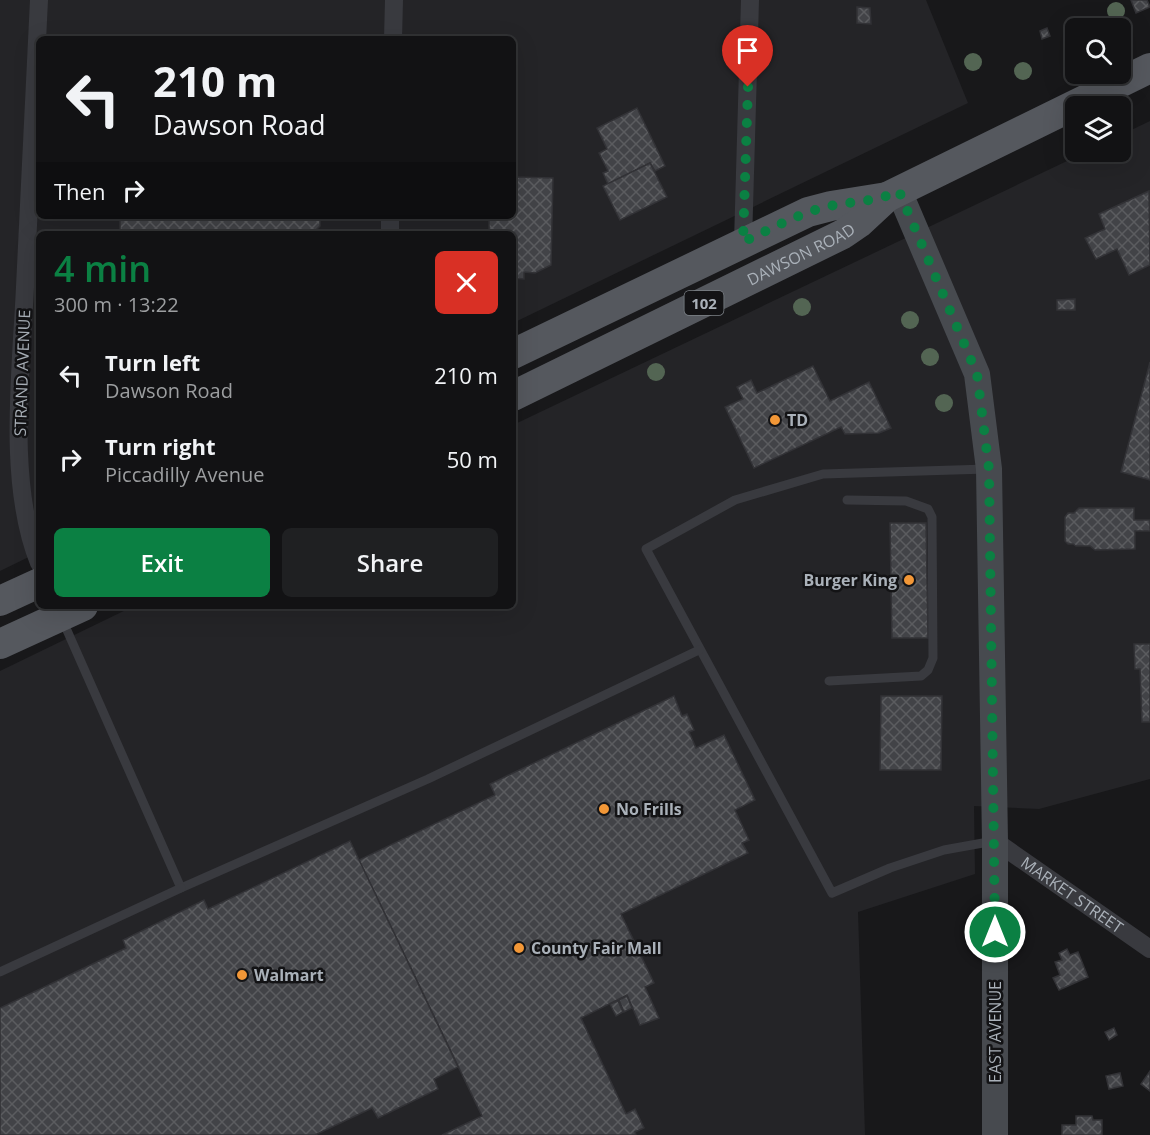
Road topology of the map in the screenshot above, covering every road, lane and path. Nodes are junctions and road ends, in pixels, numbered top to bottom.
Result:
1 (39, 0) edge
2 (393, 0) edge
3 (750, 0) edge
4 (37, 36) edge
5 (393, 36) edge
6 (36, 63) edge
7 (1150, 69) edge
8 (893, 194) junction
9 (743, 242) junction
10 (516, 353) edge
11 (516, 395) edge
12 (989, 469) junction
13 (847, 500) dead end
14 (36, 556) edge
15 (36, 584) edge
16 (0, 601) edge
17 (67, 610) edge
18 (0, 644) edge
19 (699, 650) junction
20 (829, 681) dead end
21 (995, 841) junction
22 (181, 888) junction
23 (1150, 950) edge
24 (0, 972) edge
25 (995, 1135) edge

1 - 4 street, STRAND AVENUE
2 - 5 street
3 - 9 street
6 - 14 street, STRAND AVENUE
7 - 8 main road, DAWSON ROAD / 102
8 - 9 main road, DAWSON ROAD / 102
8 - 11 main road, DAWSON ROAD / 102
8 - 12 street, EAST AVENUE
9 - 10 main road, DAWSON ROAD / 102
12 - 19 lane
12 - 21 street, EAST AVENUE
13 - 20 lane
15 - 16 main road
17 - 18 main road
17 - 22 lane
19 - 21 lane
19 - 22 lane
21 - 23 street, MARKET STREET
21 - 25 street, EAST AVENUE
22 - 24 lane

